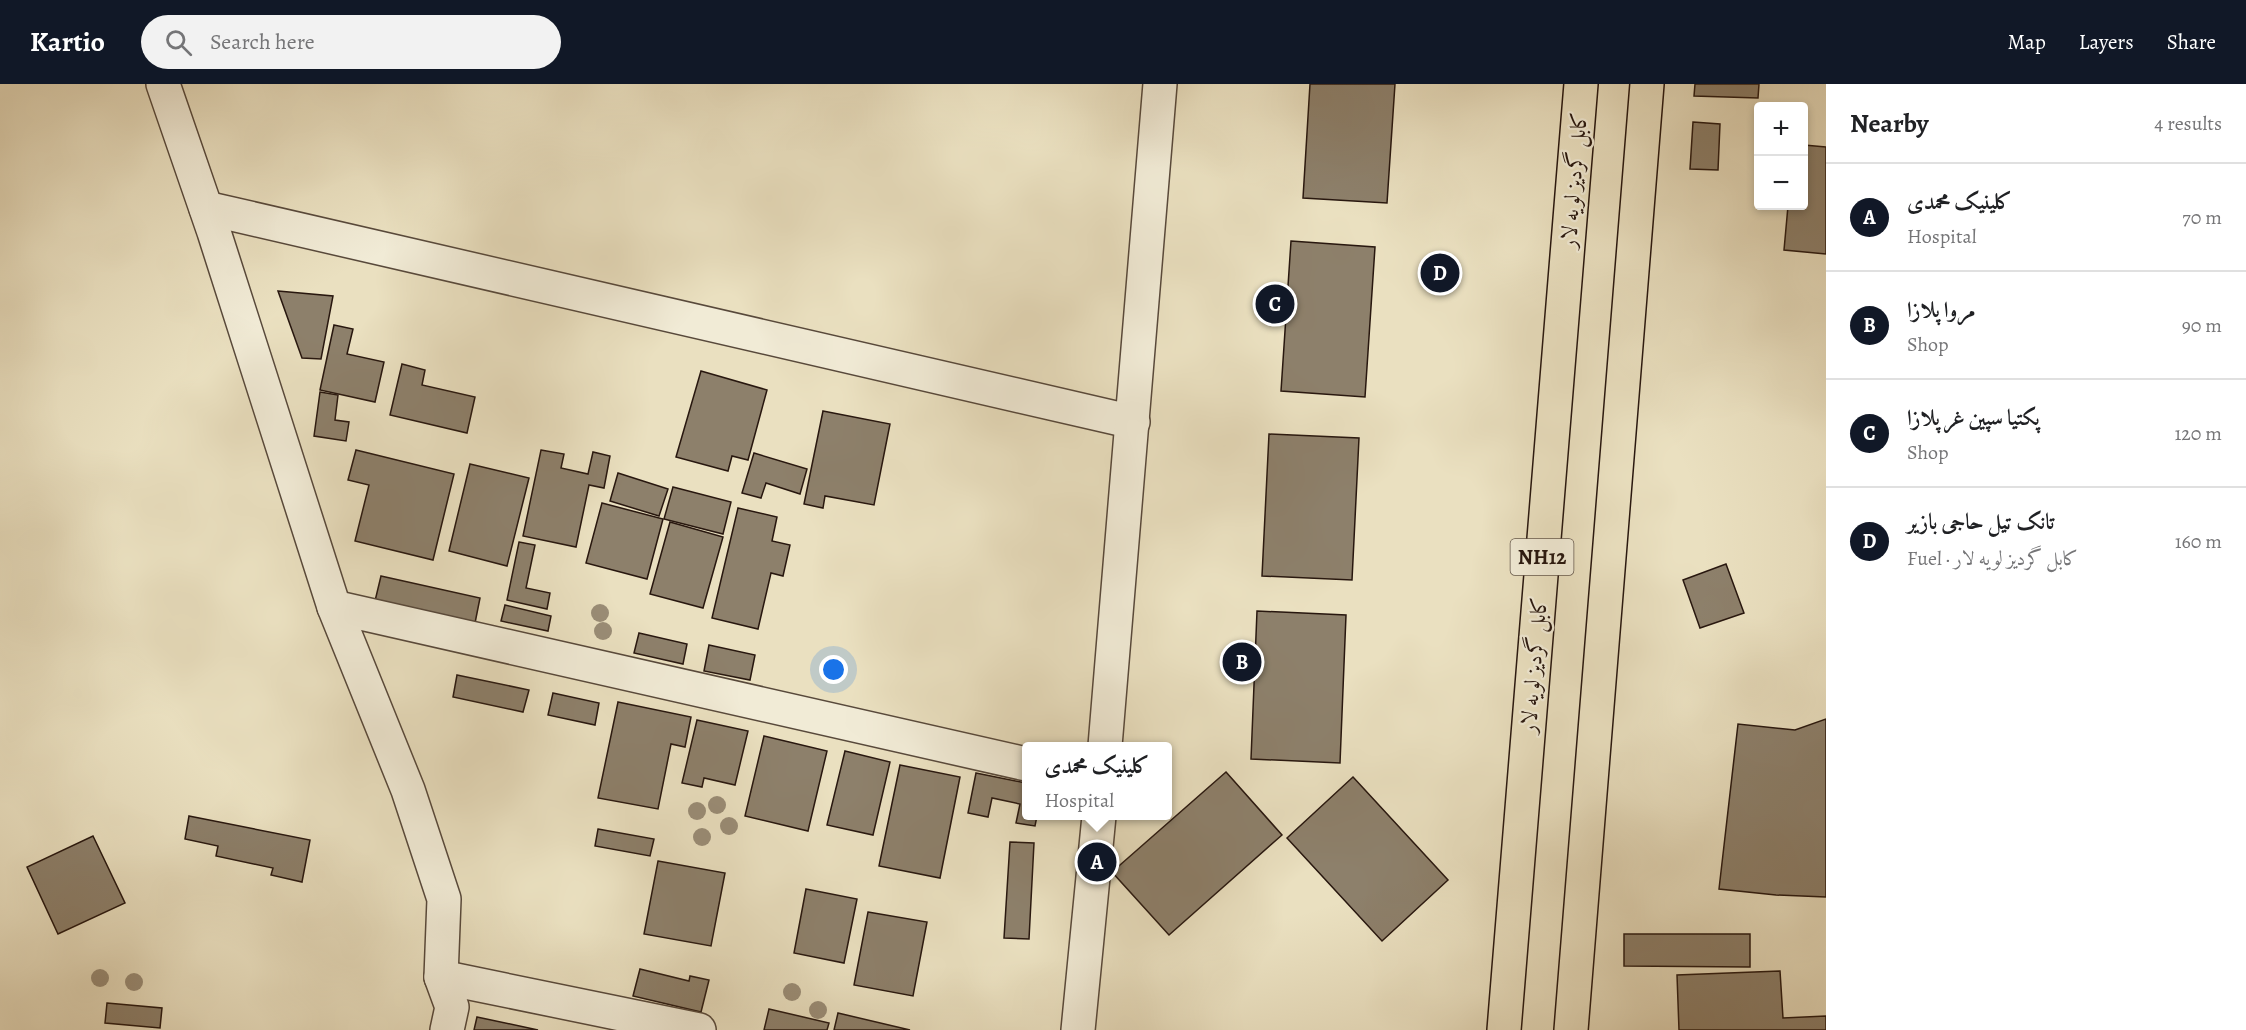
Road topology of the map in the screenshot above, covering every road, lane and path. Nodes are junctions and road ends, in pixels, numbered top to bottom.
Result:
1 (163, 84) edge
2 (1160, 84) edge
3 (1581, 84) edge
4 (1647, 84) edge
5 (206, 208) junction
6 (1133, 422) junction
7 (334, 607) junction
8 (1105, 742) edge
9 (1022, 763) edge
10 (1099, 820) edge
11 (441, 977) junction
12 (447, 1030) edge
13 (699, 1030) edge
14 (1078, 1030) edge
15 (1504, 1030) edge
16 (1571, 1030) edge

1 - 5 street
2 - 6 street
3 - 15 highway, کابل گردیز لویه لار / NH12
4 - 16 highway
5 - 6 street
5 - 7 street
6 - 8 street
7 - 9 street
7 - 11 street
10 - 14 street
11 - 12 street
11 - 13 street

